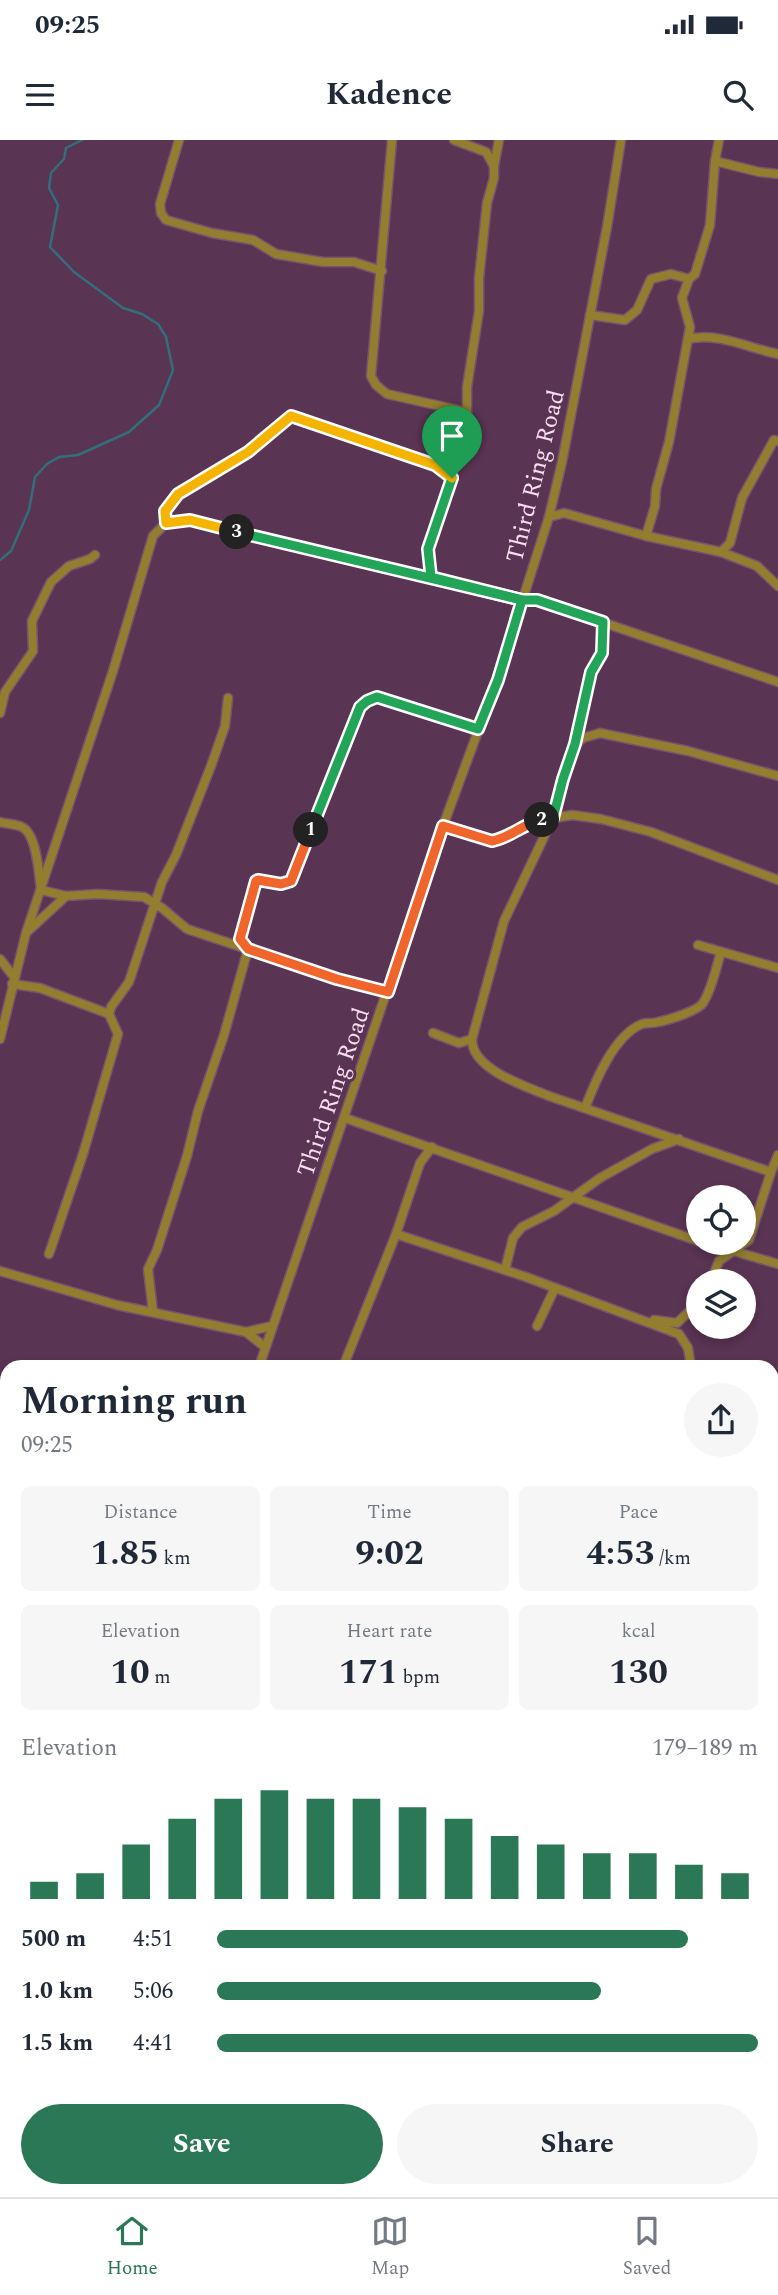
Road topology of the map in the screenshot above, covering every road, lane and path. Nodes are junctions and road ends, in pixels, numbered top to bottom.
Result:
1 (179, 140) edge
2 (392, 140) edge
3 (454, 140) edge
4 (499, 140) edge
5 (621, 140) edge
6 (719, 140) edge
7 (486, 152) junction
8 (498, 152) junction
9 (715, 161) junction
10 (494, 166) junction
11 (778, 174) edge
12 (382, 271) junction
13 (689, 279) junction
14 (590, 315) junction
15 (688, 339) junction
16 (778, 354) edge
17 (467, 412) junction
18 (778, 440) edge
19 (452, 478) junction
20 (549, 517) junction
21 (166, 523) junction
22 (646, 536) junction
23 (721, 551) junction
24 (95, 555) dead end
25 (431, 577) junction
26 (778, 586) edge
27 (522, 600) junction
28 (603, 622) junction
29 (778, 682) edge
30 (228, 698) dead end
31 (0, 713) edge
32 (478, 729) junction
33 (575, 744) junction
34 (778, 776) edge
35 (553, 818) junction
36 (0, 822) edge
37 (443, 826) junction
38 (778, 880) edge
39 (41, 890) junction
40 (66, 896) junction
41 (154, 905) junction
42 (26, 933) junction
43 (698, 944) dead end
44 (248, 949) junction
45 (721, 951) junction
46 (0, 959) edge
47 (778, 968) edge
48 (13, 980) junction
49 (388, 992) junction
50 (109, 1014) junction
51 (433, 1033) dead end
52 (0, 1039) edge
53 (472, 1039) junction
54 (585, 1108) junction
55 (345, 1118) junction
56 (653, 1131) junction
57 (679, 1139) junction
58 (416, 1142) junction
59 (432, 1147) junction
60 (652, 1149) junction
61 (778, 1155) edge
62 (420, 1163) junction
63 (771, 1172) junction
64 (573, 1197) junction
65 (756, 1218) edge
66 (396, 1234) junction
67 (686, 1237) edge
68 (756, 1253) edge
69 (48, 1254) dead end
70 (728, 1255) edge
71 (746, 1255) edge
72 (759, 1259) junction
73 (778, 1264) edge
74 (716, 1269) edge
75 (505, 1270) junction
76 (0, 1271) edge
77 (555, 1288) junction
78 (153, 1312) junction
79 (686, 1314) edge
80 (640, 1319) junction
81 (272, 1326) junction
82 (537, 1326) dead end
83 (246, 1332) junction
84 (265, 1347) junction
85 (261, 1360) edge
86 (346, 1360) edge
87 (690, 1360) edge

1 - 12 street
2 - 12 street
3 - 7 street
4 - 8 street
5 - 14 street, Third Ring Road
6 - 9 street
7 - 8 street
7 - 10 street
8 - 10 street
9 - 11 street
9 - 13 street
10 - 17 street
12 - 17 street
13 - 14 street
13 - 15 street
14 - 20 street, Third Ring Road
15 - 16 street
15 - 22 street
17 - 19 street
18 - 23 street
19 - 21 street
19 - 25 street
20 - 22 street
20 - 27 street, Third Ring Road
21 - 25 street
21 - 39 street
22 - 23 street
23 - 26 street
24 - 31 street
25 - 27 street
27 - 28 street
27 - 32 street, Third Ring Road
28 - 29 street
28 - 33 street
30 - 41 street
32 - 37 street, Third Ring Road
32 - 44 street
33 - 34 street
33 - 35 street
35 - 37 street
35 - 38 street
35 - 53 street
36 - 39 street
37 - 49 street, Third Ring Road
39 - 40 street
39 - 42 street
40 - 41 street
40 - 42 street
41 - 44 street
41 - 50 street
42 - 48 street
43 - 45 street
44 - 49 street
44 - 78 street
45 - 47 street
45 - 54 street
46 - 48 street
48 - 50 street
48 - 52 street
49 - 55 street, Third Ring Road
50 - 69 street
51 - 53 street
53 - 54 street
54 - 56 street
55 - 58 street
55 - 81 street, Third Ring Road
56 - 57 street
56 - 60 street
57 - 60 street
57 - 63 street
58 - 59 street
58 - 62 street
59 - 62 street
59 - 64 street
60 - 64 street
61 - 63 street
62 - 66 street
63 - 65 street
64 - 67 street
64 - 75 street
66 - 75 street
66 - 86 street
68 - 72 street
70 - 74 street
71 - 72 street
72 - 73 street
75 - 77 street
76 - 78 street
77 - 80 street
77 - 82 street
78 - 83 street
79 - 80 street
80 - 87 street
81 - 83 street
81 - 84 street, Third Ring Road
83 - 84 street
84 - 85 street, Third Ring Road

